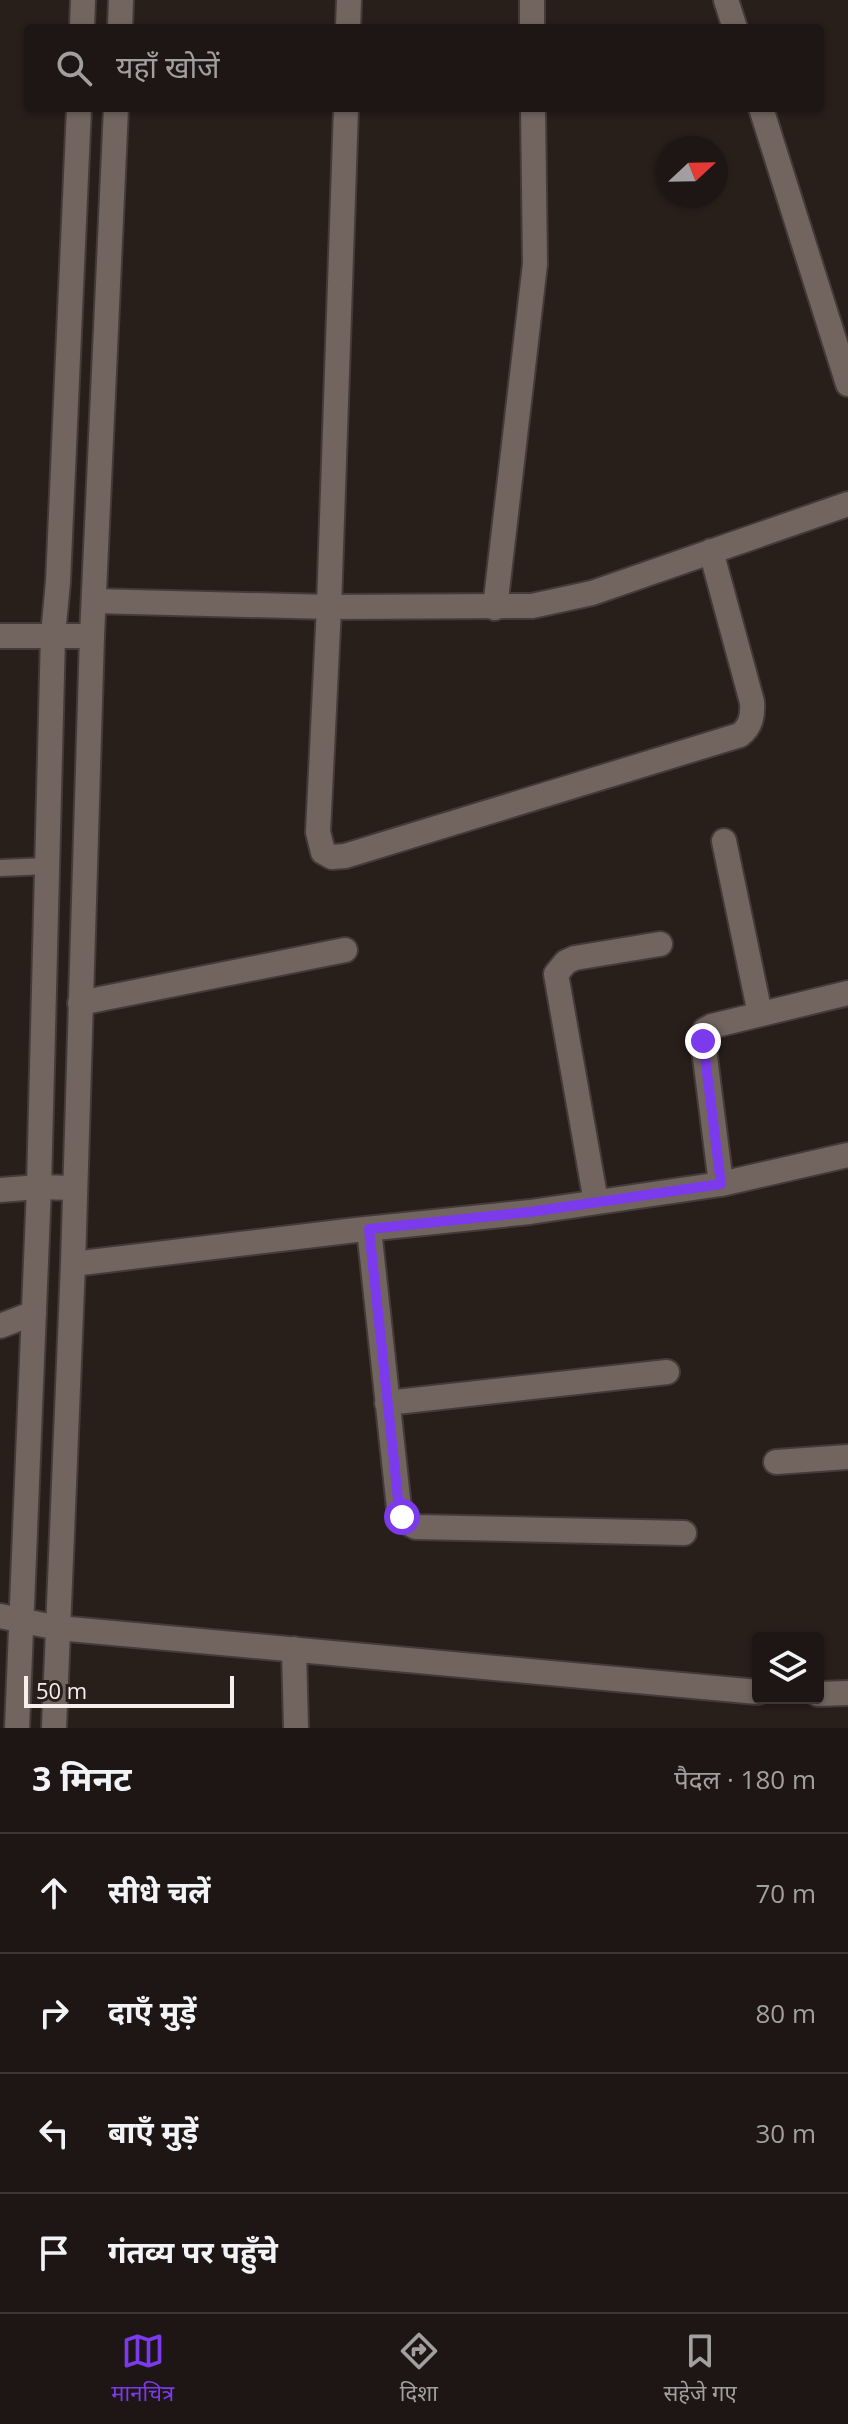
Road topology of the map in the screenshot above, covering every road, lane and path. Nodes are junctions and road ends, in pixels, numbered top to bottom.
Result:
1 (83, 0) edge
2 (121, 0) edge
3 (349, 0) edge
4 (532, 0) edge
5 (726, 0) edge
6 (82, 24) edge
7 (120, 24) edge
8 (348, 24) edge
9 (532, 24) edge
10 (734, 24) edge
11 (79, 112) edge
12 (116, 112) edge
13 (346, 112) edge
14 (533, 112) edge
15 (762, 112) edge
16 (848, 384) edge
17 (848, 504) edge
18 (711, 551) junction
19 (94, 601) junction
20 (329, 607) junction
21 (495, 608) junction
22 (53, 635) junction
23 (0, 636) edge
24 (92, 636) junction
25 (724, 841) dead end
26 (47, 866) junction
27 (0, 868) edge
28 (660, 944) dead end
29 (345, 950) dead end
30 (848, 993) edge
31 (80, 1003) junction
32 (760, 1014) junction
33 (848, 1155) edge
34 (721, 1184) junction
35 (39, 1187) junction
36 (74, 1188) junction
37 (0, 1190) edge
38 (596, 1202) junction
39 (369, 1229) junction
40 (73, 1264) junction
41 (34, 1313) junction
42 (0, 1326) edge
43 (667, 1372) dead end
44 (387, 1403) junction
45 (848, 1457) edge
46 (776, 1462) dead end
47 (684, 1533) dead end
48 (10, 1617) edge
49 (58, 1628) junction
50 (294, 1649) junction
51 (752, 1691) edge
52 (848, 1693) edge
53 (824, 1694) edge
54 (17, 1728) edge
55 (54, 1728) edge
56 (296, 1728) edge

1 - 6 street
2 - 7 street
3 - 8 street
4 - 9 street
5 - 10 street
11 - 22 street
12 - 19 street
13 - 20 street
14 - 21 street
15 - 16 street
17 - 18 street
18 - 20 street
18 - 21 street
19 - 20 street
19 - 24 street
20 - 21 street
22 - 23 street
22 - 24 street
22 - 26 street
24 - 31 street
25 - 32 street
26 - 27 lane
26 - 35 street
28 - 38 street
29 - 31 street
30 - 32 street
31 - 36 street
32 - 34 street
33 - 34 street
34 - 38 street
35 - 36 street
35 - 37 street
35 - 41 street
36 - 40 street
38 - 39 street
39 - 40 street
39 - 44 street
40 - 49 street
41 - 42 street
41 - 48 street
43 - 44 street
44 - 47 street
45 - 46 street
48 - 49 street
48 - 54 street
49 - 50 street
49 - 55 street
50 - 51 street
50 - 56 street
52 - 53 street

